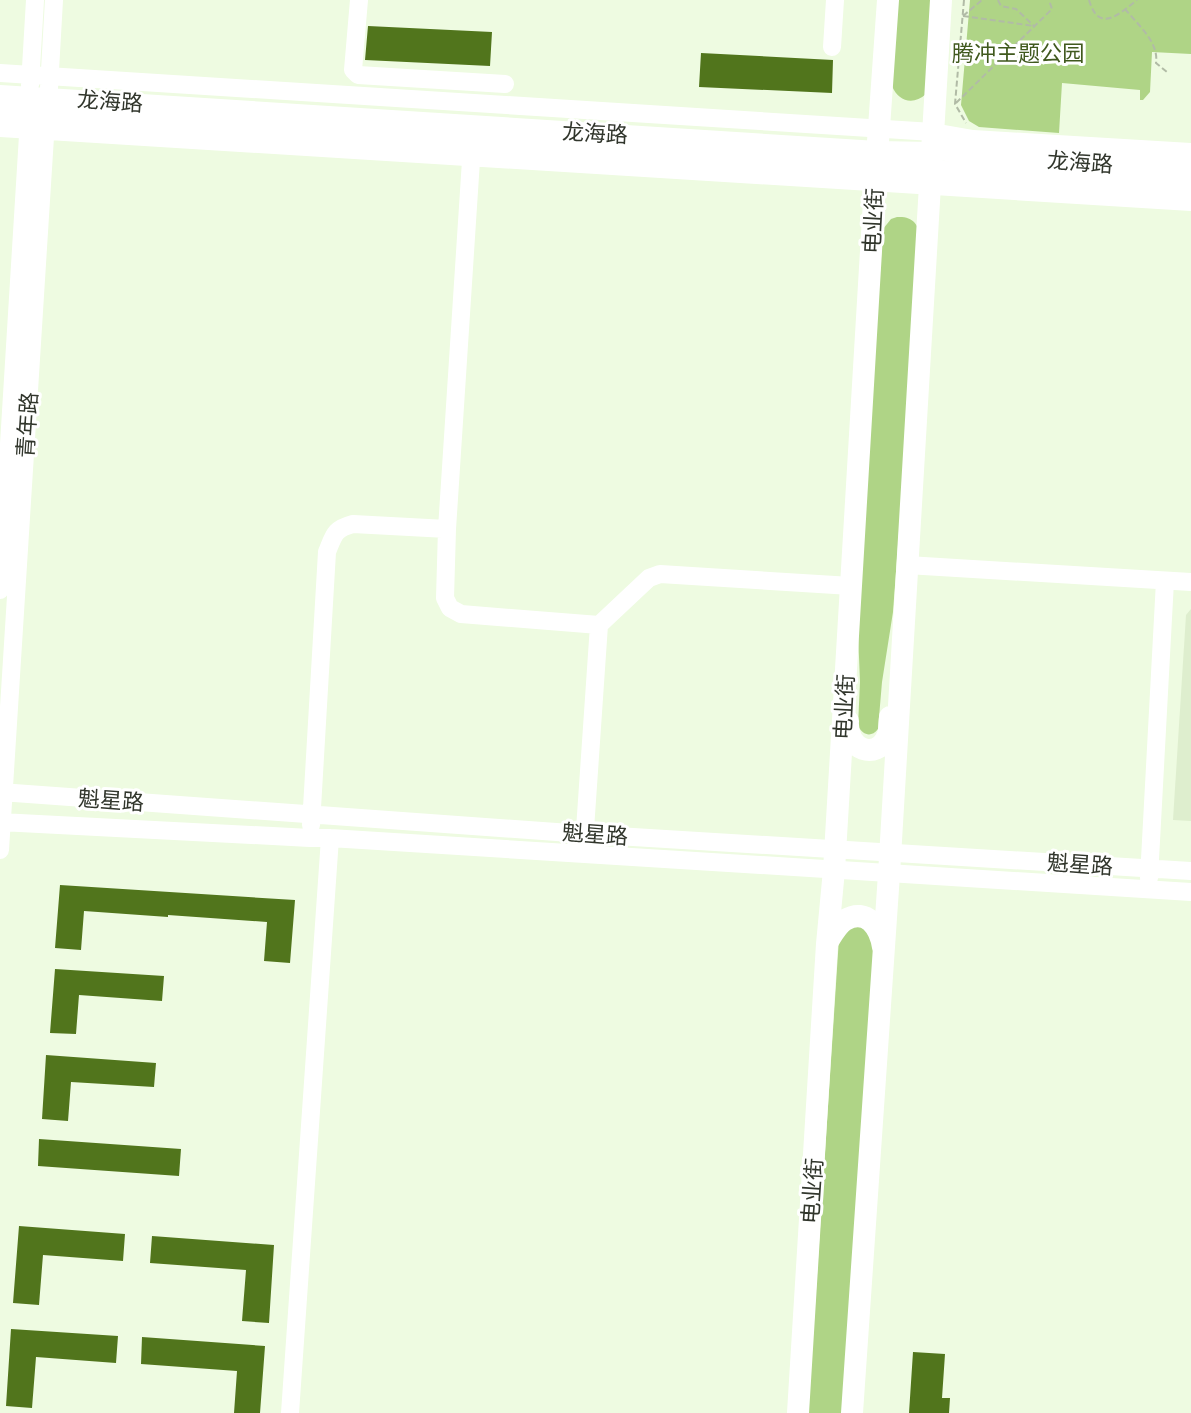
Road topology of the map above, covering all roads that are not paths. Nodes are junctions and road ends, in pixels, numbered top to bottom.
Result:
1 (35, 0) edge
2 (54, 0) edge
3 (359, 0) edge
4 (834, 0) edge
5 (888, 0) edge
6 (941, 0) edge
7 (832, 47) dead end
8 (0, 73) edge
9 (31, 75) junction
10 (49, 76) junction
11 (505, 84) dead end
12 (0, 93) edge
13 (30, 95) junction
14 (0, 112) edge
15 (40, 117) junction
16 (0, 128) edge
17 (473, 141) junction
18 (1191, 152) edge
19 (877, 157) junction
20 (932, 159) junction
21 (1191, 169) edge
22 (1191, 185) edge
23 (1191, 202) edge
24 (447, 529) junction
25 (908, 565) junction
26 (1165, 581) junction
27 (1191, 582) edge
28 (851, 586) junction
29 (0, 590) edge
30 (599, 625) junction
31 (847, 645) junction
32 (903, 645) junction
33 (2, 792) edge
34 (311, 815) junction
35 (1, 822) edge
36 (584, 834) junction
37 (310, 838) junction
38 (330, 838) junction
39 (0, 850) edge
40 (583, 853) junction
41 (835, 859) junction
42 (889, 863) junction
43 (1150, 868) junction
44 (1191, 871) edge
45 (1149, 889) junction
46 (1191, 892) edge
47 (827, 944) junction
48 (884, 952) junction
49 (290, 1413) edge
50 (798, 1413) edge
51 (852, 1413) edge

1 - 9 street
2 - 10 street, 青年路
3 - 11 street
4 - 7 street
5 - 19 main road, 电业街
6 - 20 main road
8 - 9 street
9 - 10 street
9 - 13 street
10 - 15 street, 青年路
10 - 19 street
12 - 13 street, 龙海路
13 - 15 street, 龙海路
14 - 15 street, 龙海路
15 - 16 street
15 - 17 street
15 - 17 street, 龙海路
15 - 29 street, 青年路
15 - 33 street, 青年路
17 - 19 street, 龙海路
17 - 19 street
17 - 24 street
18 - 20 street
19 - 20 street
19 - 20 street, 龙海路
19 - 28 main road, 电业街
20 - 21 street, 龙海路
20 - 22 street, 龙海路
20 - 23 street
20 - 25 main road
24 - 30 street
24 - 34 street
25 - 26 street
25 - 32 main road
26 - 27 street
26 - 43 street
28 - 30 street
28 - 31 main road, 电业街
30 - 36 street
31 - 32 main road
31 - 41 main road, 电业街
32 - 42 main road
33 - 34 street, 魁星路
33 - 35 street, 青年路
34 - 36 street, 魁星路
34 - 37 street
35 - 37 street, 魁星路
35 - 39 street, 青年路
36 - 40 street
36 - 41 street, 魁星路
37 - 38 street, 魁星路
38 - 40 street, 魁星路
38 - 49 street
40 - 41 street, 魁星路
41 - 42 street, 魁星路
41 - 47 main road, 电业街
42 - 43 street, 魁星路
42 - 45 street, 魁星路
42 - 48 main road
43 - 44 street, 魁星路
43 - 45 street
45 - 46 street, 魁星路
47 - 48 main road
47 - 50 main road, 电业街
48 - 51 main road

